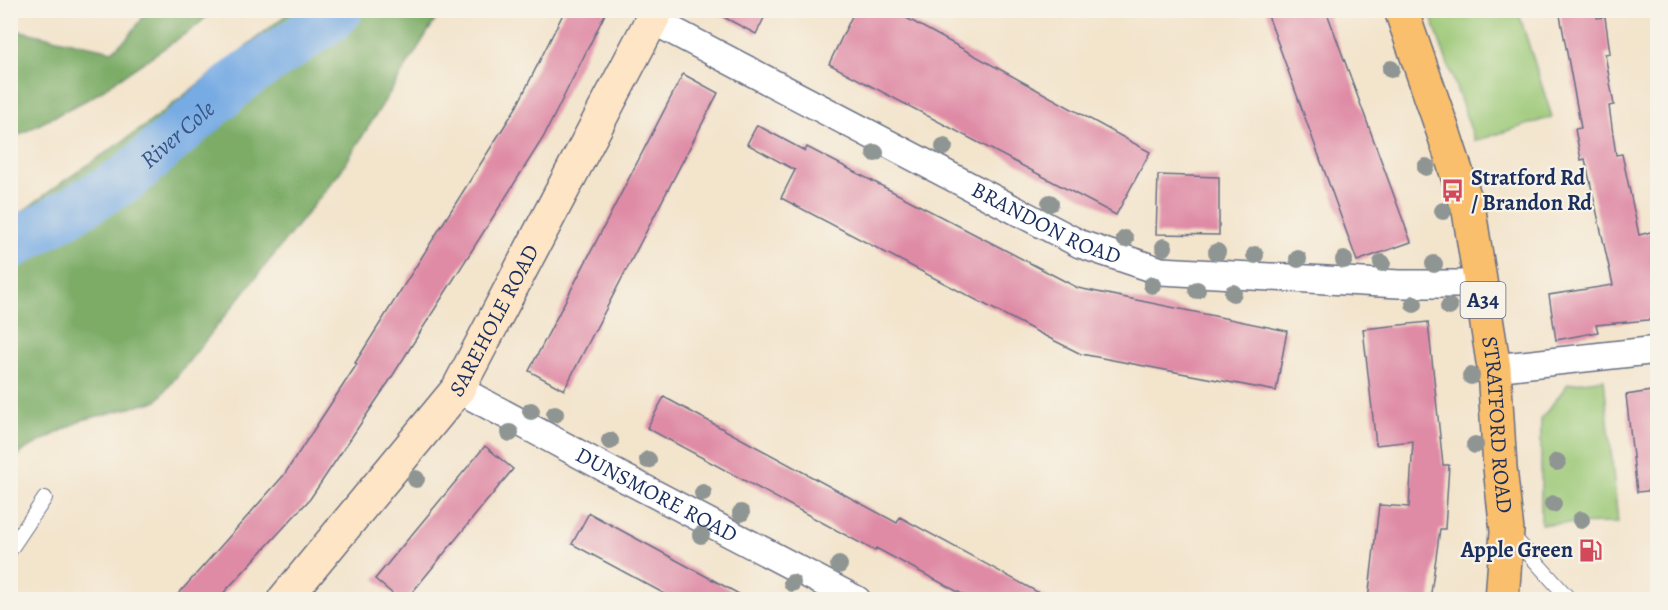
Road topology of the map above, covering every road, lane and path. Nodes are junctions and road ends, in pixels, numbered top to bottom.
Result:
1 (1401, 10) edge
2 (654, 15) edge
3 (1480, 284) junction
4 (1658, 350) edge
5 (1494, 368) junction
6 (458, 388) junction
7 (45, 498) dead end
8 (1508, 531) junction
9 (10, 550) edge
10 (284, 600) edge
11 (857, 600) edge
12 (1502, 600) edge
13 (1570, 600) edge

1 - 3 highway, STRATFORD ROAD / A34
2 - 3 street, BRANDON ROAD
2 - 6 street, SAREHOLE ROAD
3 - 5 highway, STRATFORD ROAD / A34
4 - 5 street
5 - 8 highway, STRATFORD ROAD / A34
6 - 10 street, SAREHOLE ROAD
6 - 11 street, DUNSMORE ROAD
7 - 9 lane
8 - 12 highway, STRATFORD ROAD / A34
8 - 13 lane

